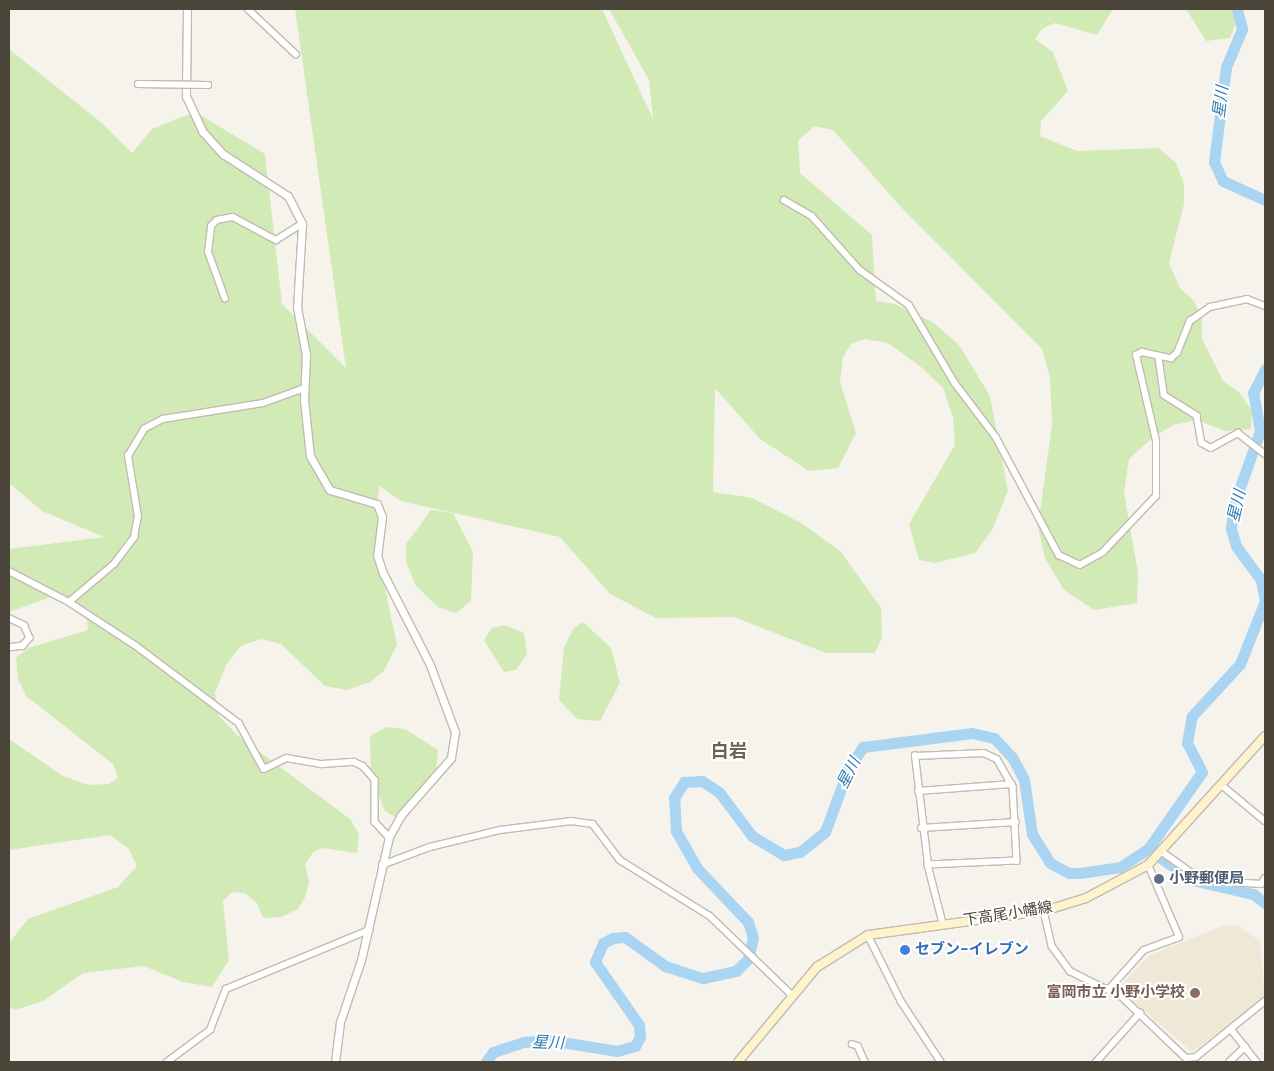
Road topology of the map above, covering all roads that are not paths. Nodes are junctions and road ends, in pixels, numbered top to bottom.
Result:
1 (187, 9) edge
2 (248, 9) edge
3 (296, 54) dead end
4 (138, 84) dead end
5 (208, 85) dead end
6 (784, 200) dead end
7 (302, 224) junction
8 (225, 299) dead end
9 (1265, 306) edge
10 (1159, 358) junction
11 (306, 388) junction
12 (1265, 454) edge
13 (9, 571) edge
14 (69, 602) junction
15 (9, 618) edge
16 (9, 648) edge
17 (1265, 736) edge
18 (1012, 784) junction
19 (1223, 786) junction
20 (918, 791) junction
21 (1265, 821) edge
22 (1016, 822) junction
23 (921, 828) junction
24 (389, 836) junction
25 (1160, 853) junction
26 (1151, 863) junction
27 (928, 865) junction
28 (382, 866) junction
29 (1265, 878) edge
30 (1044, 911) junction
31 (943, 923) junction
32 (369, 930) junction
33 (868, 935) junction
34 (1109, 988) junction
35 (792, 995) junction
36 (1265, 1001) edge
37 (1140, 1013) junction
38 (1231, 1029) junction
39 (852, 1044) dead end
40 (1245, 1047) junction
41 (167, 1062) edge
42 (335, 1062) edge
43 (738, 1062) edge
44 (865, 1062) edge
45 (941, 1062) edge
46 (1096, 1062) edge
47 (1229, 1062) edge
48 (1257, 1062) edge

1 - 7 street
2 - 3 street
4 - 5 street, bridge
6 - 10 street
7 - 8 street
7 - 11 street
9 - 10 street
10 - 12 street
11 - 14 street
11 - 24 street
13 - 14 street
14 - 24 street
15 - 16 street
17 - 19 main road, 下高尾小幡線
18 - 20 street
18 - 20 street
18 - 22 street
19 - 21 street
19 - 25 main road, 下高尾小幡線
20 - 23 street
22 - 23 street
22 - 27 street
23 - 27 street
24 - 28 street
25 - 26 main road, 下高尾小幡線
25 - 29 street
26 - 30 main road, 下高尾小幡線
26 - 34 street
27 - 31 street
28 - 32 street
28 - 35 street
30 - 31 main road, 下高尾小幡線
30 - 34 street
31 - 33 main road, 下高尾小幡線
32 - 41 street
32 - 42 street
33 - 35 main road, 下高尾小幡線
33 - 45 street
34 - 37 street
35 - 43 main road, 下高尾小幡線
36 - 38 street
37 - 38 street
37 - 46 street
38 - 40 street
39 - 44 street
40 - 47 street
40 - 48 street

